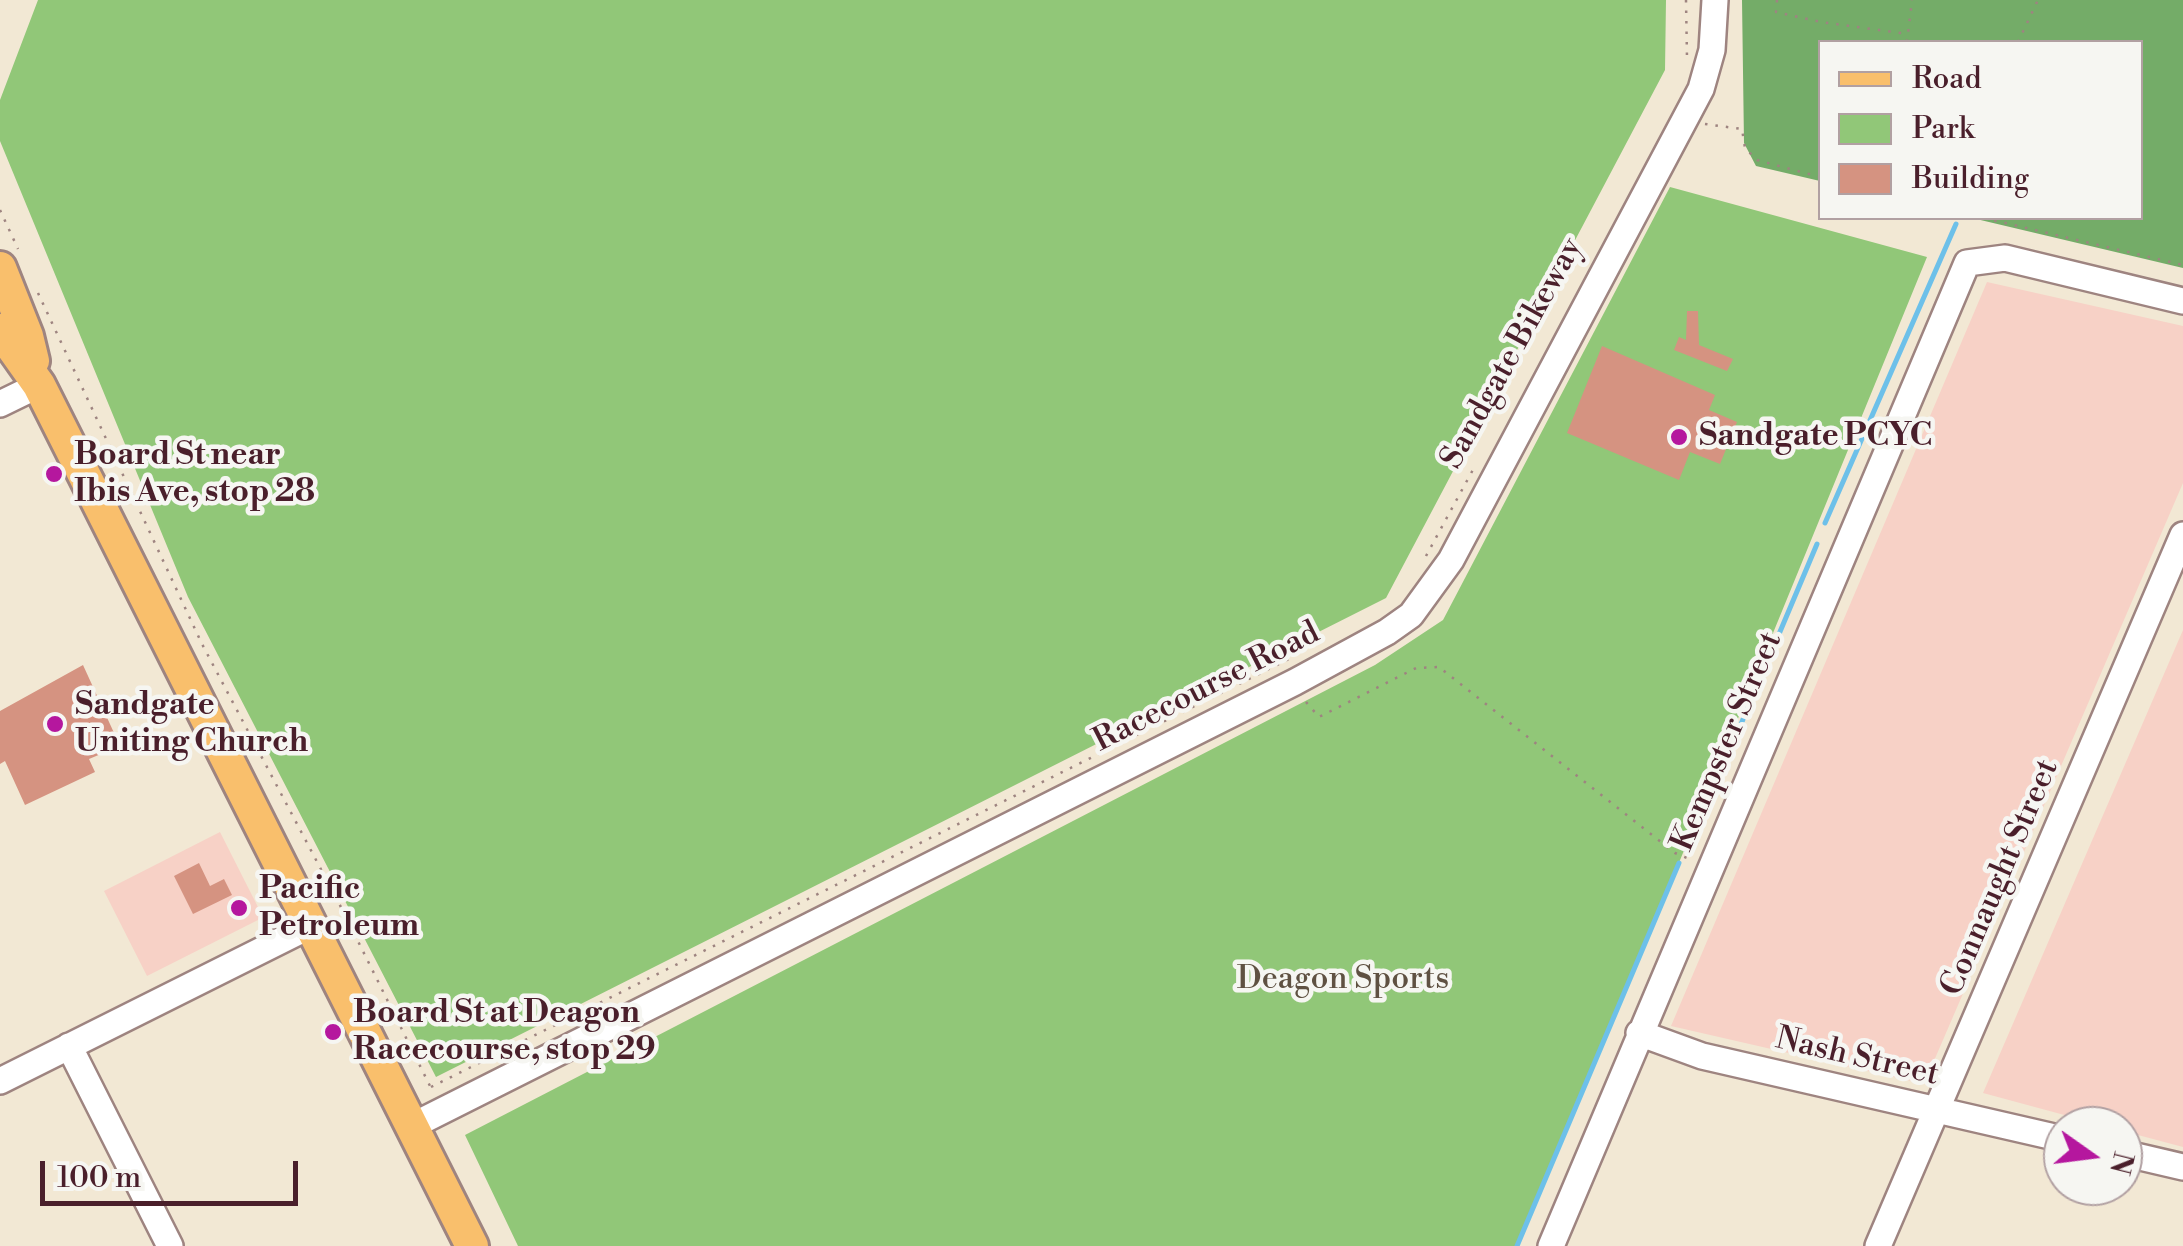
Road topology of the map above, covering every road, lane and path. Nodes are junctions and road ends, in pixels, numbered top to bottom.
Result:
1 (1686, 0) edge
2 (1715, 0) edge
3 (1777, 0) edge
4 (1912, 0) edge
5 (2038, 0) edge
6 (1908, 34) junction
7 (1907, 40) edge
8 (2019, 40) edge
9 (1686, 72) dead end
10 (1684, 121) junction
11 (1818, 176) edge
12 (0, 210) edge
13 (1993, 220) edge
14 (11, 263) edge
15 (2183, 264) edge
16 (37, 290) dead end
17 (2183, 301) edge
18 (0, 330) edge
19 (39, 385) junction
20 (0, 404) edge
21 (1481, 454) dead end
22 (2183, 535) edge
23 (1426, 556) dead end
24 (1296, 656) dead end
25 (1303, 696) dead end
26 (1710, 868) junction
27 (310, 926) junction
28 (1639, 1034) junction
29 (69, 1046) junction
30 (0, 1082) edge
31 (1937, 1109) junction
32 (412, 1126) junction
33 (2043, 1134) edge
34 (2143, 1158) edge
35 (2183, 1167) edge
36 (170, 1246) edge
37 (472, 1246) edge
38 (1551, 1246) edge
39 (1878, 1246) edge

1 - 9 path
2 - 10 street, Racecourse Road
3 - 6 path
4 - 6 path
5 - 8 path
6 - 7 path
10 - 11 path
10 - 32 street, Racecourse Road
12 - 14 path
13 - 15 path
14 - 19 main road
16 - 24 path
17 - 26 street, Kempster Street
18 - 19 main road
19 - 20 street
19 - 27 main road
21 - 23 path, Sandgate Bikeway
22 - 31 street, Connaught Street
25 - 26 path
26 - 28 street, Kempster Street
27 - 29 street
27 - 32 main road
28 - 31 street, Nash Street
28 - 38 street, Kempster Street
29 - 30 street
29 - 36 street
31 - 33 street, Nash Street
31 - 39 street, Connaught Street
32 - 37 main road
34 - 35 street

